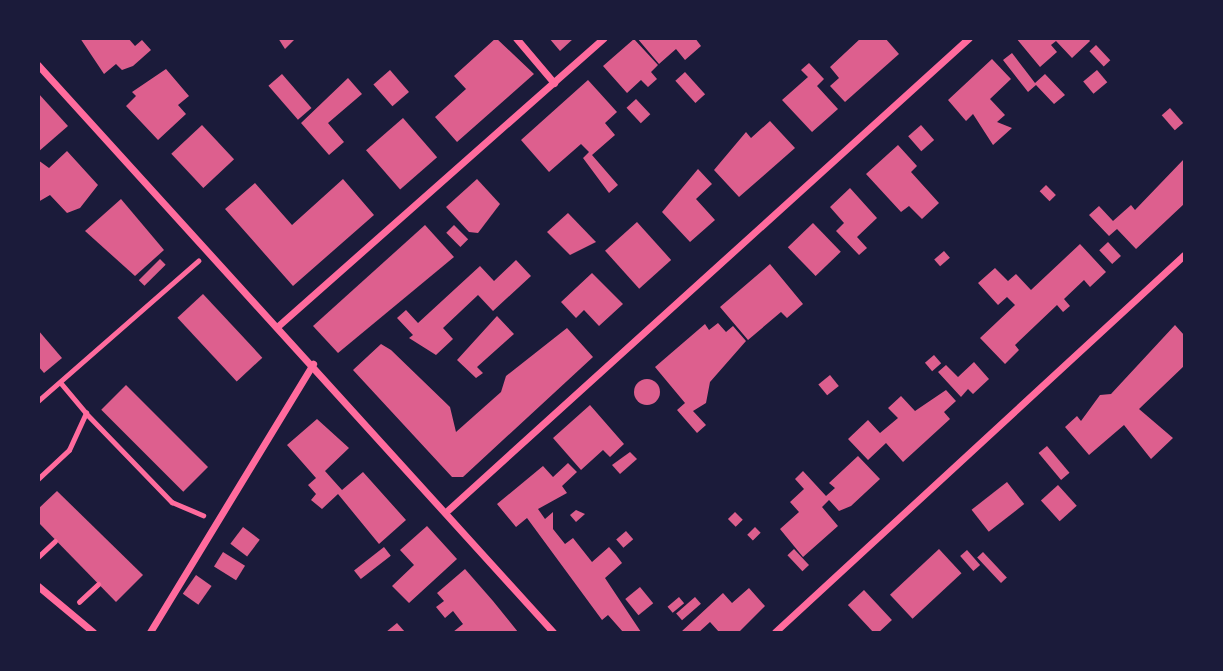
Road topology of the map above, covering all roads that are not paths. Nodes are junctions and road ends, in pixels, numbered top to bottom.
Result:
1 (516, 38) edge
2 (604, 38) edge
3 (969, 38) edge
4 (38, 65) edge
5 (554, 83) junction
6 (1185, 255) edge
7 (278, 326) junction
8 (313, 364) junction
9 (448, 510) junction
10 (38, 586) edge
11 (93, 632) edge
12 (150, 632) edge
13 (553, 632) edge
14 (775, 632) edge

1 - 5 street
2 - 5 street
3 - 9 street
4 - 7 street
5 - 7 street
6 - 14 street
7 - 8 street
8 - 9 street
8 - 12 street
9 - 13 street
10 - 11 street

